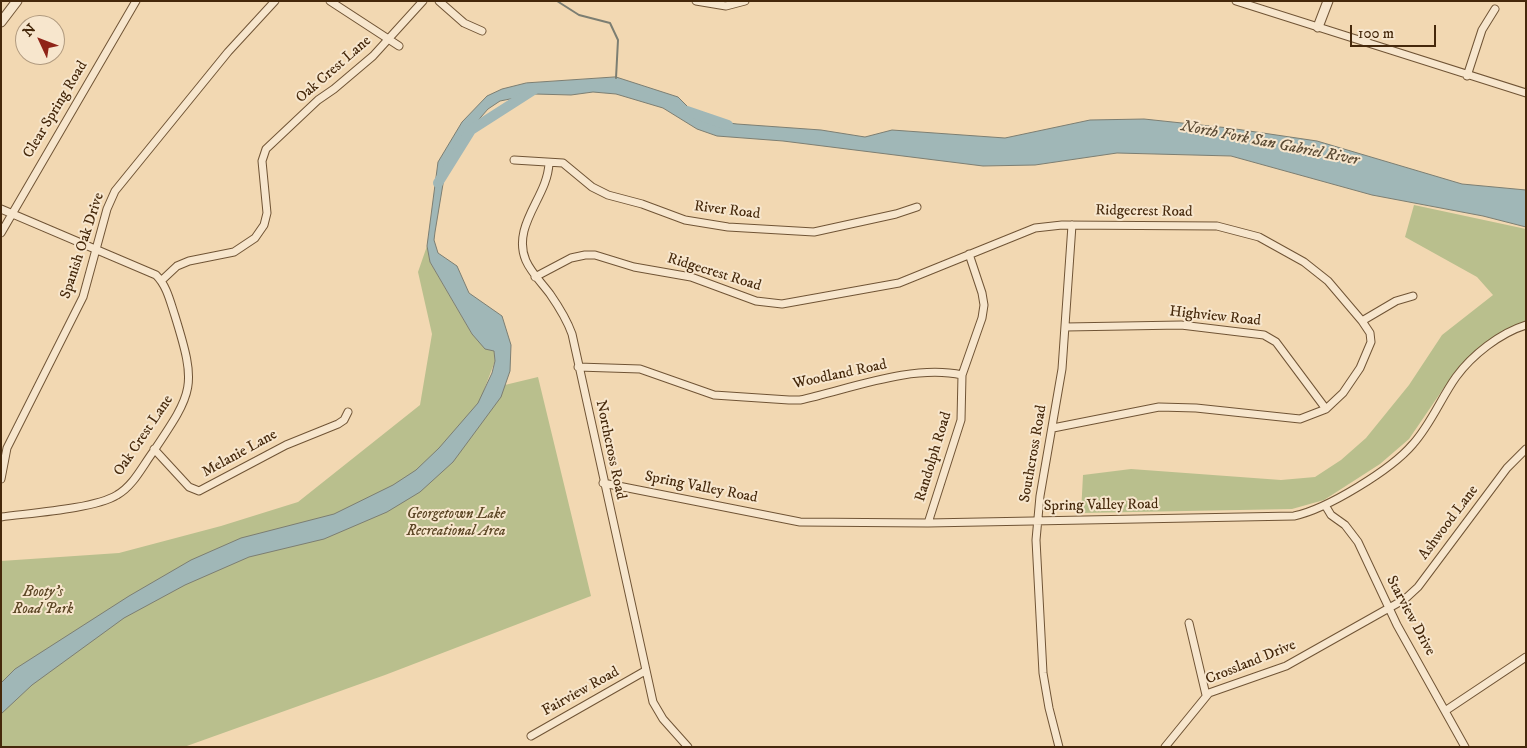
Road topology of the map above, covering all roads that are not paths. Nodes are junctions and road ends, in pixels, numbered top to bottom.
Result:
1 (17, 1) edge
2 (136, 1) edge
3 (275, 1) edge
4 (330, 1) edge
5 (423, 1) edge
6 (439, 1) edge
7 (696, 1) edge
8 (1236, 1) edge
9 (1328, 1) edge
10 (740, 2) edge
11 (1495, 9) dead end
12 (1, 22) edge
13 (1318, 27) junction
14 (482, 31) dead end
15 (390, 38) junction
16 (399, 46) dead end
17 (1468, 76) junction
18 (1526, 93) edge
19 (514, 160) dead end
20 (549, 163) junction
21 (917, 207) dead end
22 (1, 209) edge
23 (11, 214) junction
24 (1072, 225) junction
25 (1, 233) edge
26 (96, 250) junction
27 (969, 254) junction
28 (535, 277) junction
29 (162, 281) junction
30 (1413, 296) dead end
31 (1362, 321) junction
32 (1526, 325) edge
33 (1066, 327) junction
34 (578, 367) junction
35 (962, 374) junction
36 (1326, 408) junction
37 (348, 412) dead end
38 (1053, 428) junction
39 (154, 449) junction
40 (1526, 449) edge
41 (1, 479) edge
42 (604, 483) junction
43 (1325, 505) junction
44 (1, 517) edge
45 (1037, 521) junction
46 (928, 523) junction
47 (1389, 608) junction
48 (1189, 623) dead end
49 (1526, 657) edge
50 (645, 672) junction
51 (1206, 695) junction
52 (1446, 711) junction
53 (531, 736) dead end
54 (688, 747) edge
55 (1059, 747) edge
56 (1166, 747) edge
57 (1465, 747) edge

1 - 12 street
2 - 23 street, Clear Spring Road
3 - 26 street, Spanish Oak Drive
4 - 15 street, Oak Crest Lane
5 - 15 street
6 - 14 street
7 - 10 street
8 - 13 street
9 - 13 street
11 - 17 street
13 - 17 street
15 - 16 street, Oak Crest Lane
15 - 29 street, Oak Crest Lane
17 - 18 street
19 - 20 street, River Road
20 - 21 street, River Road
20 - 28 street, Northcross Road
22 - 23 street
23 - 25 street, Clear Spring Road
23 - 26 street
24 - 27 street, Ridgecrest Road
24 - 31 street, Ridgecrest Road
24 - 33 street, Southcross Road
26 - 29 street
26 - 41 street, Spanish Oak Drive
27 - 28 street, Ridgecrest Road
27 - 35 street, Randolph Road
28 - 34 street, Northcross Road
29 - 39 street, Oak Crest Lane
30 - 31 street
31 - 36 street, Ridgecrest Road
32 - 43 street, Spring Valley Road
33 - 36 street, Highview Road
33 - 38 street, Southcross Road
34 - 35 street, Woodland Road
34 - 42 street, Northcross Road
35 - 46 street, Randolph Road
36 - 38 street, Ridgecrest Road
37 - 39 street, Melanie Lane
38 - 45 street, Southcross Road
39 - 44 street, Oak Crest Lane
40 - 47 street, Ashwood Lane
42 - 46 street, Spring Valley Road
42 - 50 street, Northcross Road
43 - 45 street, Spring Valley Road
43 - 47 street, Starview Drive
45 - 46 street, Spring Valley Road
45 - 55 street, Southcross Road
47 - 51 street, Crossland Drive
47 - 52 street, Starview Drive
48 - 51 street
49 - 52 street
50 - 53 street, Fairview Road
50 - 54 street, Northcross Road
51 - 56 street, Crossland Drive
52 - 57 street, Starview Drive

